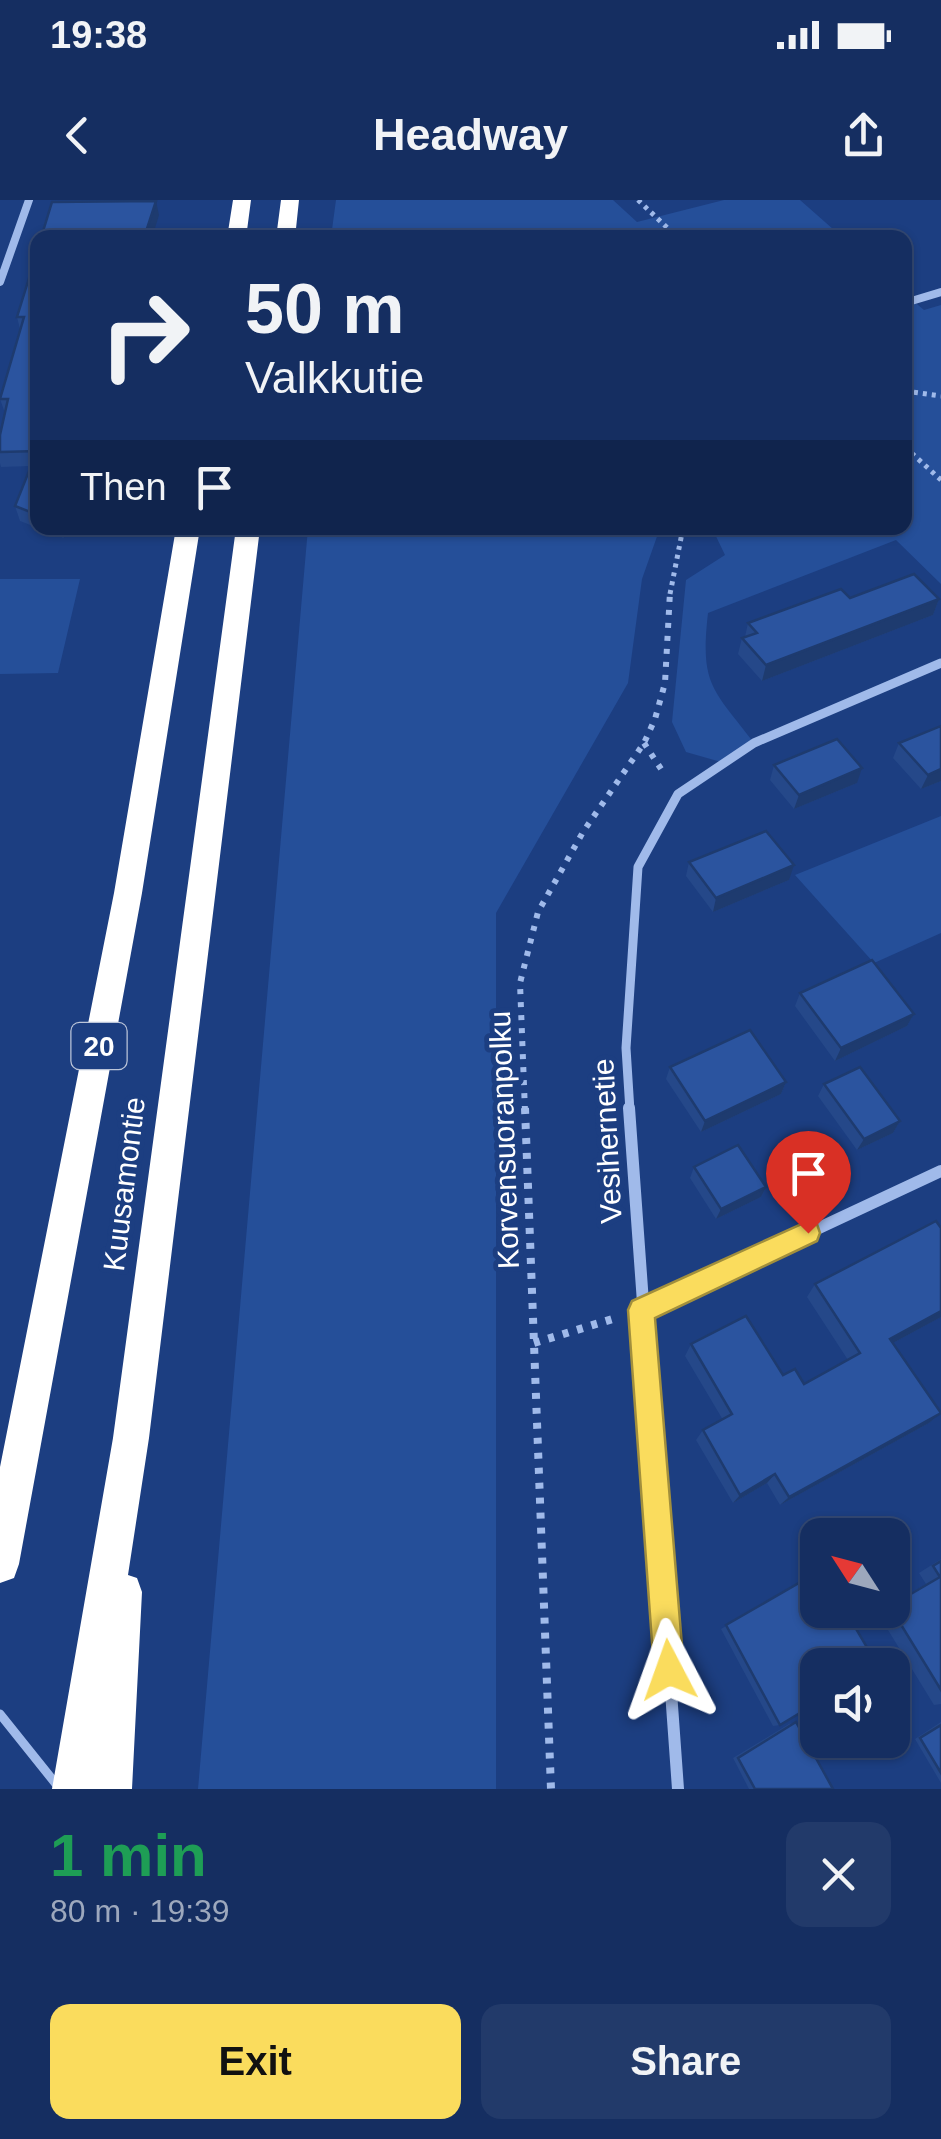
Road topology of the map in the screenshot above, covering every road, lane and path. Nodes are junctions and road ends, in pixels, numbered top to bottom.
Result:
1 (29, 200) edge
2 (242, 200) edge
3 (290, 200) edge
4 (638, 200) edge
5 (237, 230) edge
6 (287, 230) edge
7 (670, 230) edge
8 (0, 282) edge
9 (941, 292) edge
10 (912, 301) edge
11 (912, 392) edge
12 (941, 396) edge
13 (912, 453) edge
14 (941, 480) edge
15 (187, 535) edge
16 (247, 535) edge
17 (682, 535) edge
18 (941, 663) edge
19 (644, 743) junction
20 (678, 794) junction
21 (941, 1171) edge
22 (641, 1310) junction
23 (534, 1343) junction
24 (132, 1438) junction
25 (0, 1564) edge
26 (0, 1714) edge
27 (60, 1789) edge
28 (73, 1789) edge
29 (111, 1789) edge
30 (551, 1789) edge
31 (678, 1789) edge

1 - 8 street
2 - 5 highway
3 - 6 highway
4 - 7 path
9 - 10 street
11 - 12 path
13 - 14 path
15 - 25 highway, Kuusamontie / 20
16 - 24 highway, Kuusamontie
17 - 19 path, Korvensuoranpolku
18 - 20 street, Vesihernetie
19 - 20 path
19 - 23 path, Korvensuoranpolku
20 - 22 street, Vesihernetie
21 - 22 street
22 - 23 path
22 - 31 street, Vesihernetie
23 - 30 path, Korvensuoranpolku
24 - 28 highway, Kuusamontie
24 - 29 highway
26 - 27 lane

